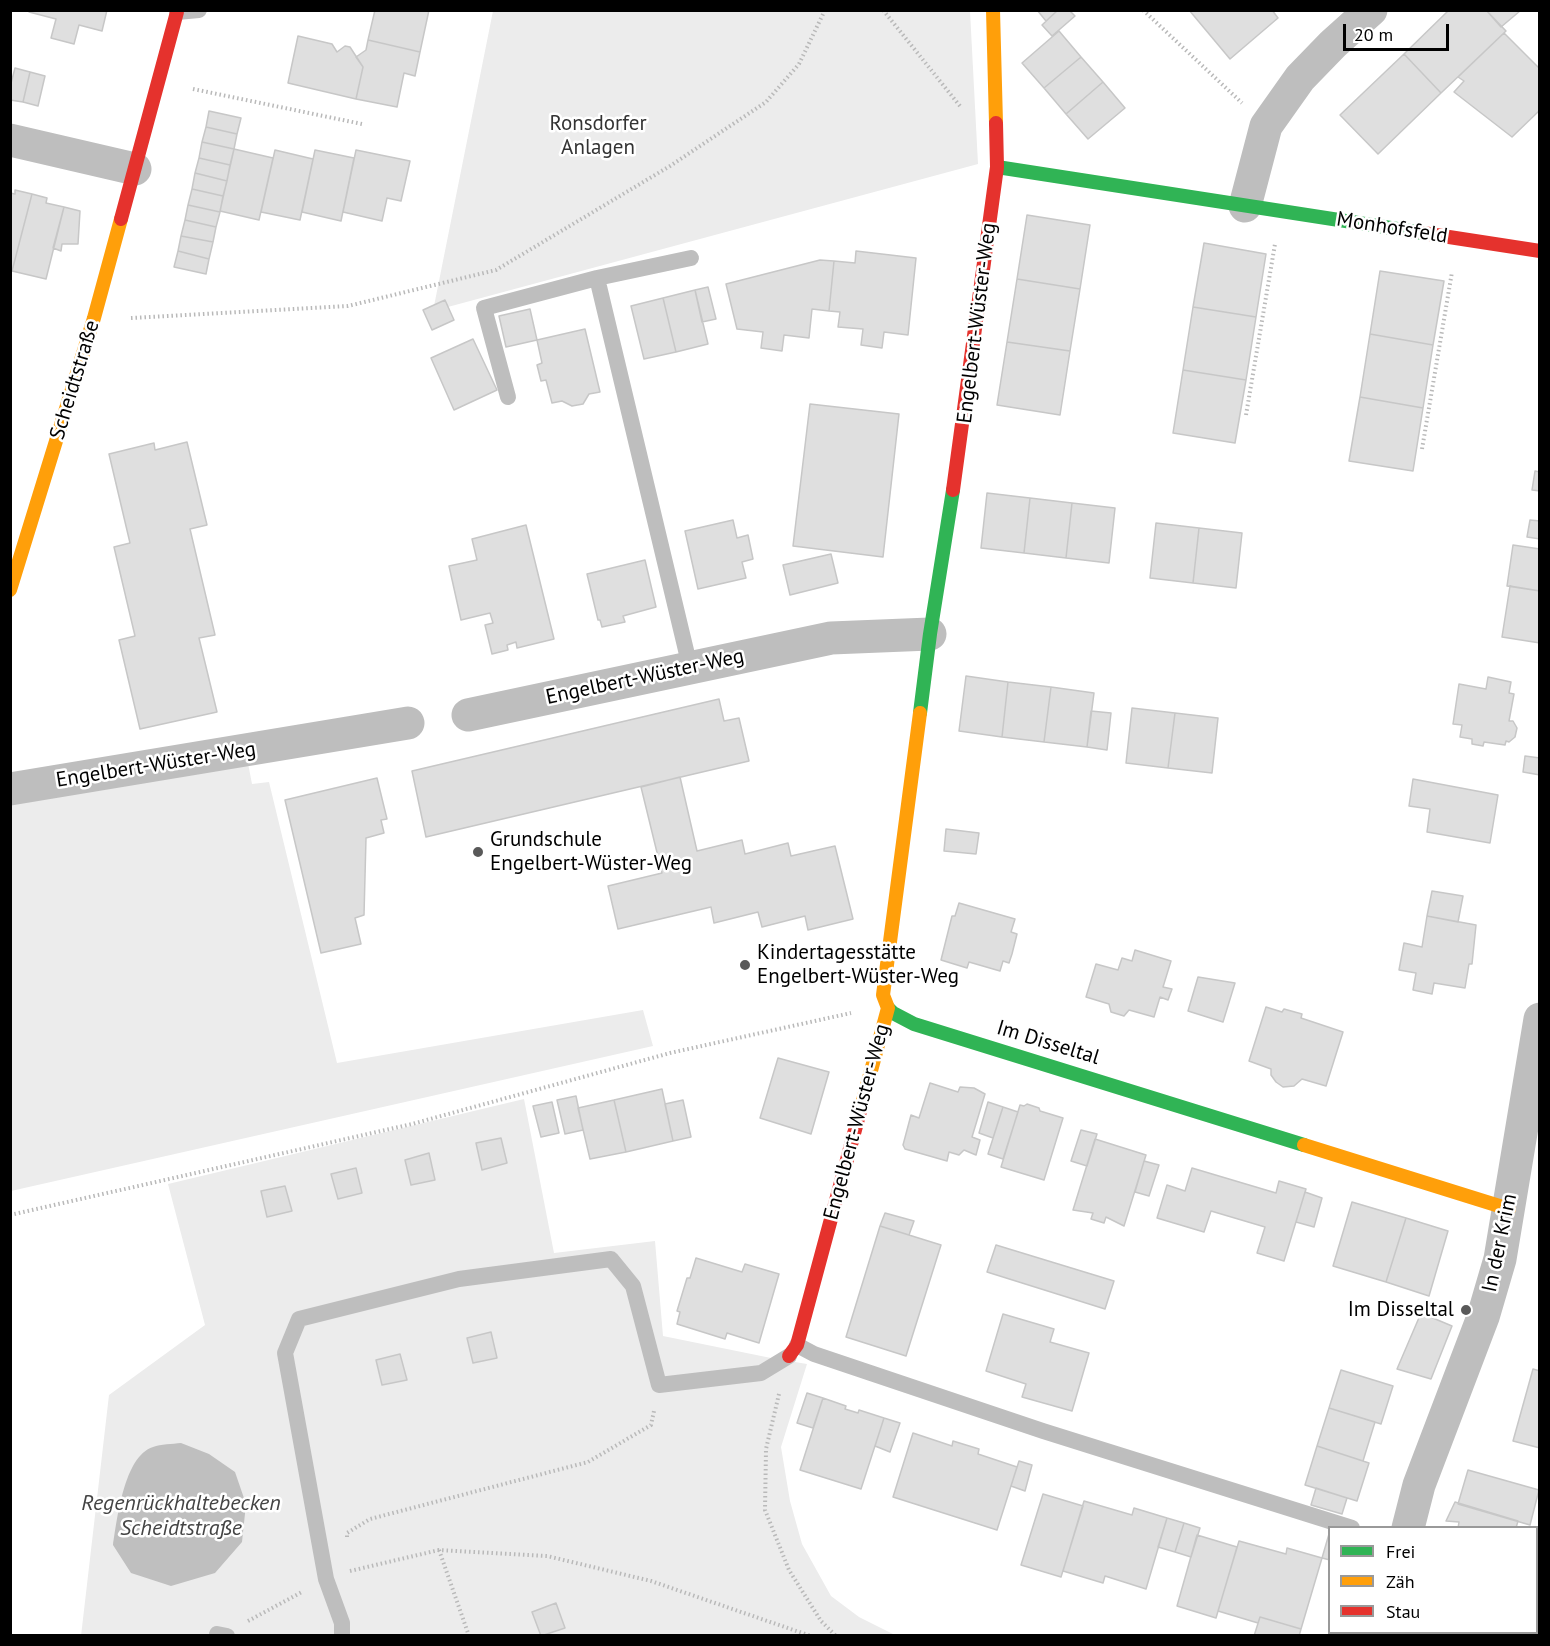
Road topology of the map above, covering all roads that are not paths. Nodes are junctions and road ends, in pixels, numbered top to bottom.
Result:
1 (200, 10) edge
2 (993, 10) edge
3 (1371, 10) edge
4 (177, 12) joint
5 (10, 140) edge
6 (997, 167) junction
7 (135, 169) junction
8 (1245, 206) junction
9 (1539, 250) edge
10 (691, 258) dead end
11 (597, 278) junction
12 (508, 397) dead end
13 (10, 590) edge
14 (930, 634) junction
15 (690, 667) junction
16 (468, 715) dead end
17 (408, 723) dead end
18 (10, 789) edge
19 (888, 1008) junction
20 (1539, 1018) edge
21 (1509, 1209) junction
22 (793, 1350) junction
23 (1349, 1526) edge
24 (1408, 1526) edge
25 (342, 1635) edge

1 - 4 lane
2 - 6 street, Engelbert-Wüster-Weg
3 - 8 street
4 - 7 street, Scheidtstraße
5 - 7 street
6 - 8 street, Monhofsfeld
6 - 14 street, Engelbert-Wüster-Weg
7 - 13 street, Scheidtstraße
8 - 9 street, Monhofsfeld
10 - 11 lane
11 - 12 lane
11 - 15 lane
14 - 15 street, Engelbert-Wüster-Weg
14 - 19 street, Engelbert-Wüster-Weg
15 - 16 street, Engelbert-Wüster-Weg
17 - 18 street, Engelbert-Wüster-Weg
19 - 21 street, Im Disseltal
19 - 22 street, Engelbert-Wüster-Weg
20 - 21 street, In der Krim
21 - 24 street, In der Krim
22 - 23 lane
22 - 25 lane

